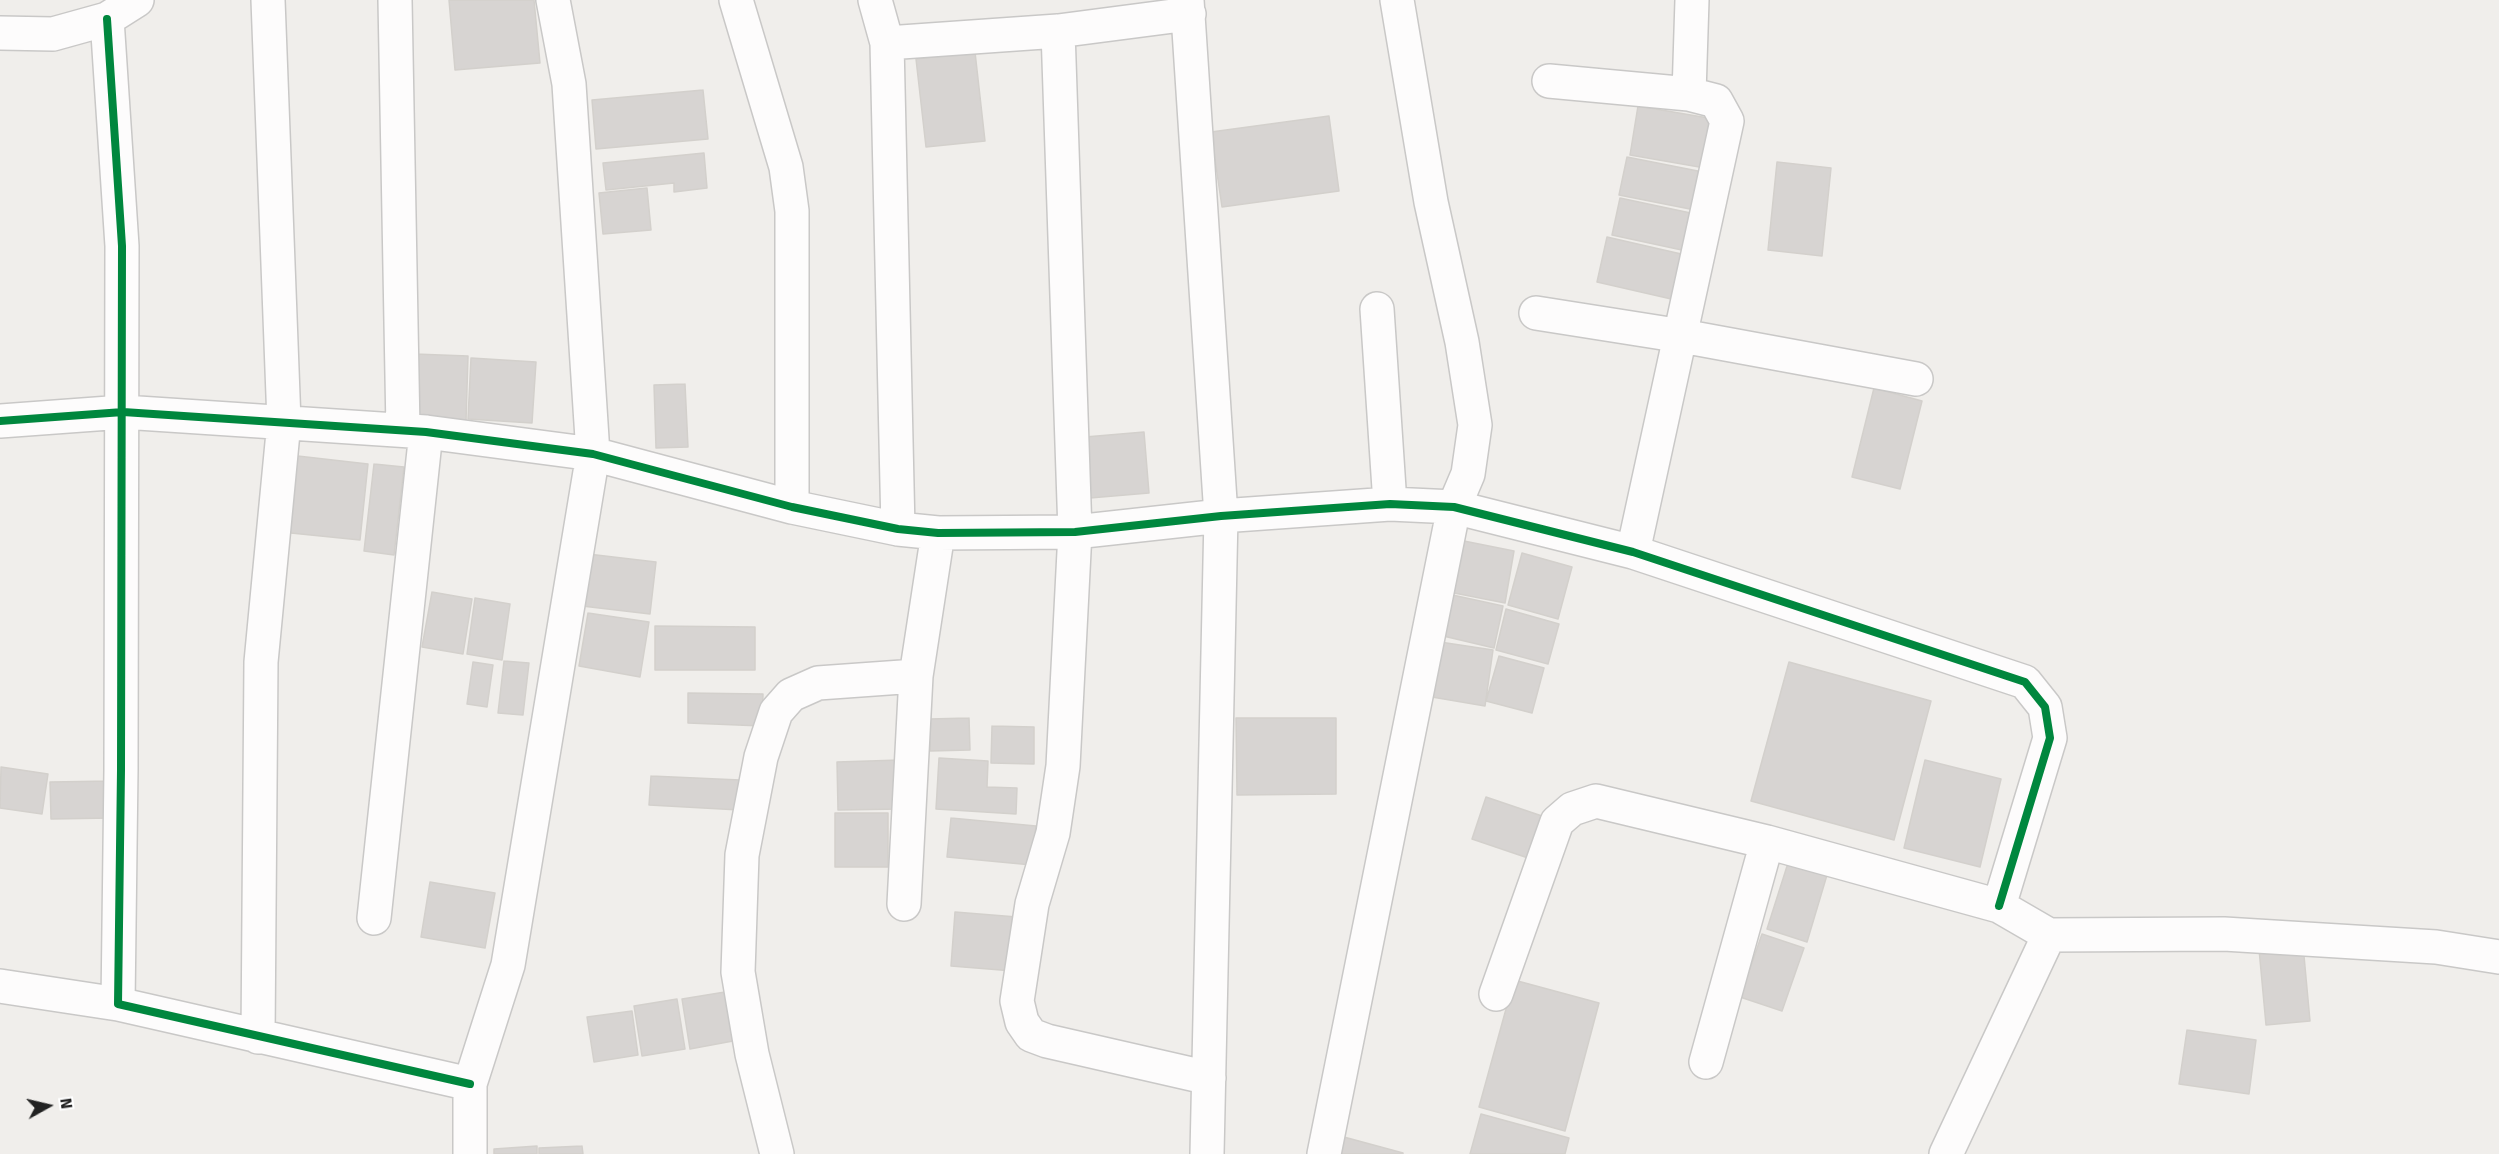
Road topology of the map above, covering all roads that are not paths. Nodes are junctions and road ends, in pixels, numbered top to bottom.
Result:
1 (137, 0) edge
2 (268, 0) edge
3 (395, 0) edge
4 (553, 0) edge
5 (736, 0) edge
6 (875, 0) edge
7 (1397, 0) edge
8 (1692, 0) edge
9 (1188, 7) edge
10 (107, 19) junction
11 (1058, 31) junction
12 (0, 33) edge
13 (887, 44) junction
14 (1549, 81) dead end
15 (1689, 94) junction
16 (1377, 309) dead end
17 (1536, 313) dead end
18 (1682, 336) junction
19 (1916, 379) dead end
20 (123, 412) junction
21 (0, 421) edge
22 (284, 422) junction
23 (414, 431) junction
24 (593, 454) junction
25 (1390, 504) junction
26 (792, 507) junction
27 (1454, 507) junction
28 (1221, 516) junction
29 (898, 529) junction
30 (1075, 532) junction
31 (938, 533) junction
32 (1633, 552) junction
33 (916, 676) junction
34 (1767, 842) junction
35 (904, 904) dead end
36 (1999, 906) junction
37 (374, 918) dead end
38 (2049, 935) junction
39 (2499, 957) edge
40 (0, 986) edge
41 (1496, 994) dead end
42 (118, 1004) junction
43 (258, 1037) junction
44 (1706, 1062) dead end
45 (1209, 1078) junction
46 (470, 1084) junction
47 (470, 1154) edge
48 (777, 1154) edge
49 (1207, 1154) edge
50 (1324, 1154) edge
51 (1946, 1154) edge

1 - 10 street
2 - 22 street
3 - 23 street
4 - 24 street
5 - 26 street
6 - 13 street
7 - 27 street
8 - 15 street
9 - 11 street
9 - 28 street
10 - 12 street
10 - 20 street
11 - 13 street
11 - 30 street
13 - 29 street
14 - 15 street
15 - 18 street
16 - 25 street
17 - 18 street
18 - 19 street
18 - 32 street
20 - 21 street
20 - 22 street
20 - 42 street
22 - 23 street
22 - 43 street
23 - 24 street
23 - 37 street
24 - 26 street
24 - 46 street
25 - 27 street
25 - 28 street
26 - 29 street
27 - 32 street
27 - 50 street
28 - 30 street
28 - 45 street
29 - 31 street
30 - 31 street
30 - 45 street
31 - 33 street
32 - 36 street
33 - 35 street
33 - 48 street
34 - 36 street
34 - 41 street
34 - 44 street
36 - 38 street
38 - 39 street
38 - 51 street
40 - 42 street
42 - 43 street
43 - 46 street
45 - 49 street
46 - 47 street

